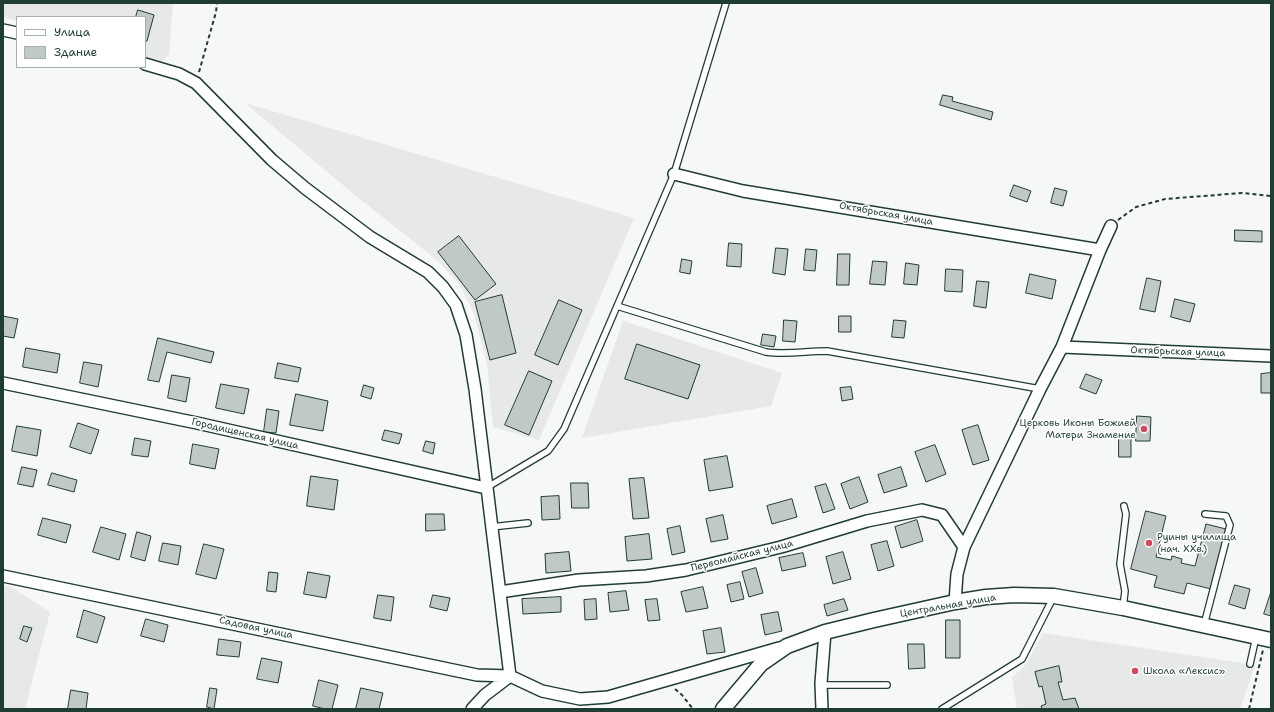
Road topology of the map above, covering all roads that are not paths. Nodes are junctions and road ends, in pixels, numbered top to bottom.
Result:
1 (726, 3) edge
2 (3, 30) edge
3 (16, 33) edge
4 (146, 64) edge
5 (674, 174) junction
6 (1111, 226) road end
7 (1100, 250) junction
8 (617, 306) junction
9 (1062, 347) junction
10 (1271, 356) edge
11 (3, 383) edge
12 (1040, 389) junction
13 (486, 488) junction
14 (1124, 506) dead end
15 (1205, 514) dead end
16 (528, 524) dead end
17 (491, 527) junction
18 (964, 547) junction
19 (3, 576) edge
20 (500, 592) junction
21 (1054, 596) junction
22 (954, 602) junction
23 (1123, 608) junction
24 (1204, 626) junction
25 (825, 632) junction
26 (1264, 639) edge
27 (787, 646) junction
28 (1250, 664) dead end
29 (510, 676) junction
30 (822, 685) junction
31 (887, 685) dead end
32 (472, 709) edge
33 (722, 709) edge
34 (822, 709) edge
35 (942, 709) edge

1 - 5 lane
2 - 3 street
4 - 13 street
5 - 7 street, Октябрьская улица
5 - 8 lane
6 - 7 street
7 - 9 street
8 - 12 lane
8 - 13 lane
9 - 10 street, Октябрьская улица
9 - 12 street
11 - 13 street, Городищенская улица
12 - 18 street
13 - 17 street
14 - 23 lane
15 - 24 lane
16 - 17 lane
17 - 20 street
18 - 20 street, Первомайская улица
18 - 22 street
19 - 29 street, Садовая улица
20 - 29 street
21 - 22 street, Центральная улица
21 - 23 street, Центральная улица
21 - 35 lane
22 - 25 street, Центральная улица
23 - 24 street, Центральная улица
24 - 26 street, Центральная улица
25 - 27 street, Центральная улица
25 - 30 street
26 - 28 lane
27 - 29 street
27 - 33 street, Центральная улица
29 - 32 street
30 - 31 lane
30 - 34 street

